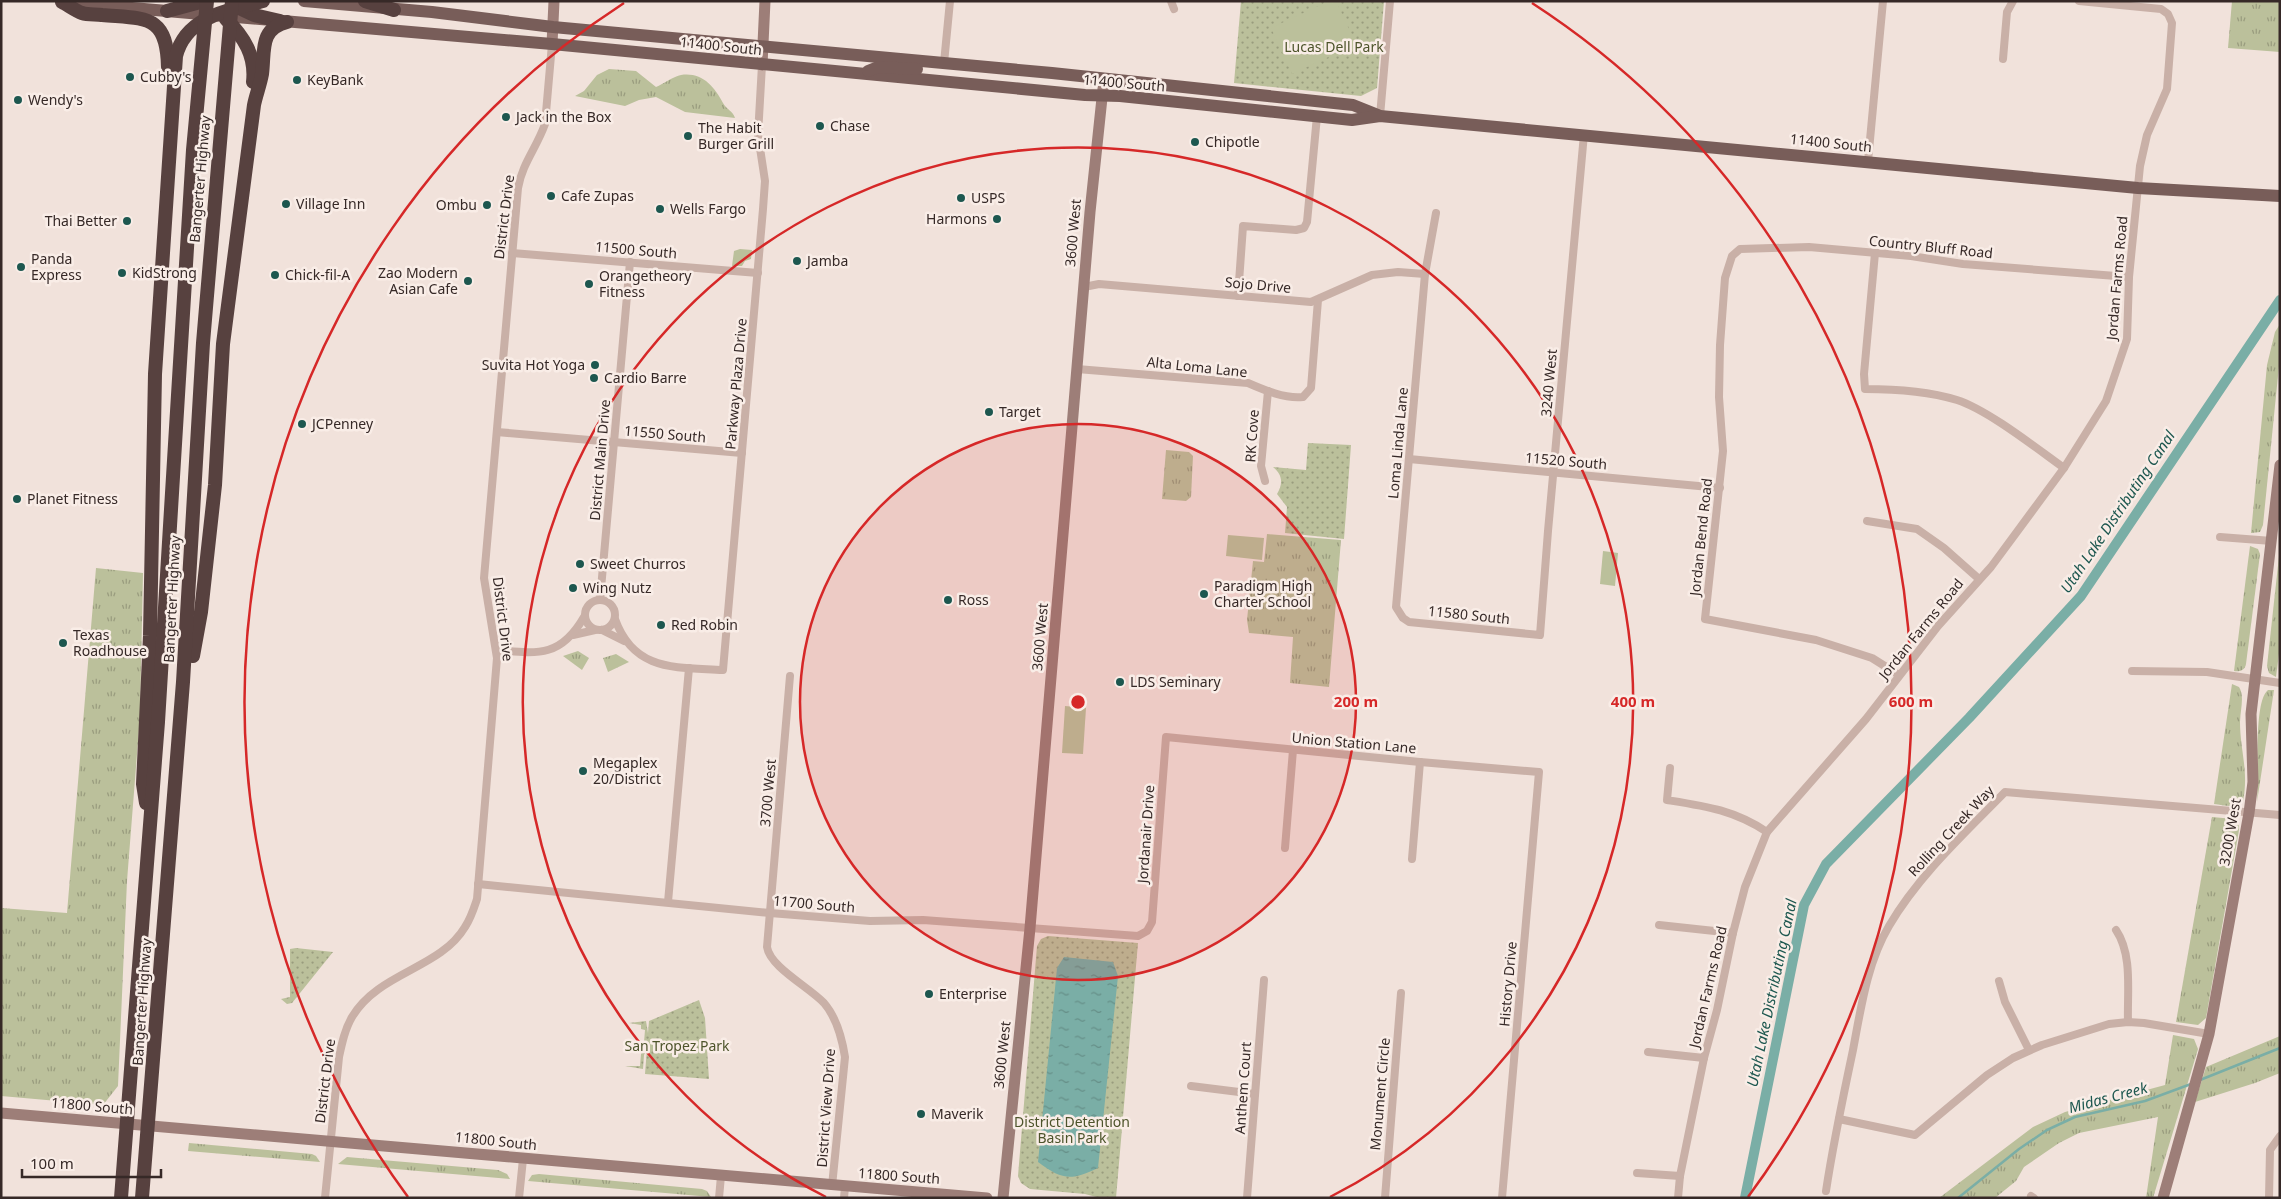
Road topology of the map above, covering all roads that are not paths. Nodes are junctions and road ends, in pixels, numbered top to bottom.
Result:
1 (60, 1) edge
2 (203, 1) edge
3 (263, 1) edge
4 (304, 1) edge
5 (365, 1) edge
6 (554, 1) edge
7 (765, 1) edge
8 (950, 1) edge
9 (1390, 1) edge
10 (1883, 1) edge
11 (2013, 1) edge
12 (2079, 1) edge
13 (239, 8) edge
14 (187, 10) junction
15 (394, 10) junction
16 (167, 11) joint
17 (218, 15) junction
18 (284, 22) junction
19 (553, 27) junction
20 (552, 44) junction
21 (763, 46) junction
22 (2003, 59) dead end
23 (944, 64) junction
24 (762, 65) junction
25 (1052, 73) junction
26 (864, 74) junction
27 (1104, 79) junction
28 (944, 82) junction
29 (1102, 96) junction
30 (172, 101) junction
31 (254, 105) junction
32 (1317, 116) junction
33 (1380, 116) junction
34 (1584, 134) junction
35 (1868, 162) junction
36 (2138, 188) junction
37 (2280, 196) edge
38 (1436, 213) dead end
39 (512, 253) junction
40 (1875, 253) junction
41 (1732, 256) joint
42 (630, 262) junction
43 (758, 273) junction
44 (1425, 274) junction
45 (2129, 278) junction
46 (1084, 287) junction
47 (1238, 296) junction
48 (1318, 300) junction
49 (1077, 369) junction
50 (1268, 392) junction
51 (497, 432) junction
52 (614, 442) junction
53 (742, 453) junction
54 (1409, 459) junction
55 (2280, 464) edge
56 (2064, 468) junction
57 (1553, 472) junction
58 (1265, 482) dead end
59 (1720, 488) junction
60 (1867, 522) dead end
61 (2220, 537) dead end
62 (2272, 541) junction
63 (1979, 579) junction
64 (600, 600) junction
65 (1398, 613) joint
66 (584, 617) junction
67 (614, 619) junction
68 (599, 630) junction
69 (573, 635) junction
70 (1540, 635) joint
71 (624, 641) junction
72 (497, 650) junction
73 (689, 668) junction
74 (2132, 671) dead end
75 (1899, 675) junction
76 (790, 676) dead end
77 (2255, 681) junction
78 (183, 682) junction
79 (2280, 683) edge
80 (1166, 737) joint
81 (1292, 750) junction
82 (1420, 762) junction
83 (1670, 768) dead end
84 (1539, 772) joint
85 (2248, 813) junction
86 (2280, 815) edge
87 (149, 826) junction
88 (1767, 832) junction
89 (1285, 848) dead end
90 (1412, 860) dead end
91 (478, 884) junction
92 (668, 902) junction
93 (770, 913) junction
94 (1659, 925) dead end
95 (1030, 928) junction
96 (2116, 930) dead end
97 (1147, 932) joint
98 (1733, 933) junction
99 (1264, 980) dead end
100 (1999, 981) dead end
101 (1401, 993) dead end
102 (2128, 1022) junction
103 (2209, 1034) junction
104 (2029, 1050) junction
105 (1648, 1052) dead end
106 (1704, 1058) junction
107 (1190, 1086) dead end
108 (1255, 1094) junction
109 (1, 1113) edge
110 (1839, 1119) junction
111 (2280, 1136) edge
112 (330, 1142) junction
113 (522, 1159) junction
114 (1638, 1173) dead end
115 (721, 1176) junction
116 (1680, 1176) junction
117 (832, 1186) junction
118 (1826, 1191) dead end
119 (845, 1192) edge
120 (121, 1198) edge
121 (142, 1198) edge
122 (325, 1198) edge
123 (519, 1198) edge
124 (719, 1198) edge
125 (987, 1198) edge
126 (1003, 1198) edge
127 (1247, 1198) edge
128 (1385, 1198) edge
129 (1502, 1198) edge
130 (1678, 1198) edge
131 (2163, 1198) edge
132 (2269, 1198) edge

1 - 16 main road
1 - 30 highway
2 - 14 highway
2 - 17 highway
2 - 87 highway, Bangerter Highway
3 - 13 highway
4 - 15 main road, 11400 South
5 - 15 highway
6 - 19 main road
7 - 21 main road
8 - 23 street
9 - 33 street
10 - 35 street
11 - 22 street
12 - 36 street, Jordan Farms Road
13 - 17 highway
13 - 18 highway
13 - 78 highway, Bangerter Highway
14 - 16 highway
14 - 17 main road
15 - 19 main road, 11400 South
17 - 30 highway
17 - 31 highway
18 - 20 main road, 11400 South
18 - 31 highway
19 - 20 main road
19 - 21 main road, 11400 South
20 - 24 main road, 11400 South
20 - 39 street, District Drive
21 - 23 main road, 11400 South
21 - 24 main road
23 - 25 main road, 11400 South
23 - 26 main road
24 - 26 main road, 11400 South
24 - 43 street, Parkway Plaza Drive
25 - 27 main road, 11400 South
25 - 28 main road
26 - 28 main road, 11400 South
27 - 29 main road, 3600 West
27 - 33 main road, 11400 South
28 - 29 main road, 11400 South
29 - 32 main road, 11400 South
29 - 46 main road, 3600 West
30 - 87 highway
31 - 78 highway
32 - 33 main road, 11400 South
32 - 47 street
33 - 34 main road, 11400 South
34 - 35 main road, 11400 South
34 - 57 street, 3240 West
35 - 36 main road, 11400 South
36 - 37 main road, 11400 South
36 - 45 street, Jordan Farms Road
38 - 44 street, Loma Linda Lane
39 - 42 street, 11500 South
39 - 51 street, District Drive
40 - 41 street, Country Bluff Road
40 - 45 street, Country Bluff Road
40 - 56 street
41 - 59 street, Jordan Bend Road
42 - 43 street, 11500 South
42 - 52 street, District Main Drive
43 - 53 street, Parkway Plaza Drive
44 - 48 street, Sojo Drive
44 - 54 street, Loma Linda Lane
45 - 56 street, Jordan Farms Road
46 - 47 street, Sojo Drive
46 - 49 main road, 3600 West
47 - 48 street, Sojo Drive
48 - 50 street, Alta Loma Lane
49 - 50 street, Alta Loma Lane
49 - 95 main road, 3600 West
50 - 58 street, RK Cove
51 - 52 street, 11550 South
51 - 72 street, District Drive
52 - 53 street, 11550 South
52 - 64 street, District Main Drive
53 - 73 street, Parkway Plaza Drive
54 - 57 street, 11520 South
54 - 65 street, Loma Linda Lane
55 - 62 main road, 3200 West
56 - 63 street, Jordan Farms Road
57 - 59 street, 11520 South
57 - 70 street, 3240 West
59 - 75 street, Jordan Bend Road
60 - 63 street
61 - 62 street
62 - 77 main road, 3200 West
63 - 75 street, Jordan Farms Road
64 - 66 street
64 - 67 street
65 - 70 street, 11580 South
66 - 68 street
66 - 69 street
67 - 68 street
67 - 71 street, Parkway Plaza Drive
68 - 69 street
68 - 71 street, Parkway Plaza Drive
69 - 72 street
71 - 73 street, Parkway Plaza Drive
72 - 91 street, District Drive
73 - 92 street
74 - 77 street
75 - 88 street, Jordan Farms Road
76 - 93 street, 3700 West
77 - 79 street
77 - 85 main road, 3200 West
78 - 121 highway, Bangerter Highway
80 - 81 street, Union Station Lane
80 - 97 street, Jordanair Drive
81 - 82 street, Union Station Lane
81 - 89 street
82 - 84 street, Union Station Lane
82 - 90 street
83 - 88 street
84 - 129 street, History Drive
85 - 86 street, Rolling Creek Way
85 - 103 main road, 3200 West
85 - 110 street, Rolling Creek Way
87 - 120 highway, Bangerter Highway
88 - 98 street, Jordan Farms Road
91 - 92 street, 11700 South
91 - 112 street, District Drive
92 - 93 street, 11700 South
93 - 95 street, 11700 South
93 - 117 street, District View Drive
94 - 98 street
95 - 97 street, 11700 South
95 - 126 main road, 3600 West
96 - 102 street
98 - 106 street, Jordan Farms Road
99 - 108 street, Anthem Court
100 - 104 street
101 - 128 street, Monument Circle
102 - 103 street
102 - 104 street
103 - 131 main road, 3200 West
104 - 110 street
105 - 106 street
106 - 116 street, Jordan Farms Road
107 - 108 street
108 - 127 street, Anthem Court
109 - 112 main road, 11800 South
110 - 118 street
111 - 132 street
112 - 113 main road, 11800 South
112 - 122 street, District Drive
113 - 115 main road, 11800 South
113 - 123 street
114 - 116 street
115 - 117 main road, 11800 South
115 - 124 street
116 - 130 street, Jordan Farms Road
117 - 119 main road, 11800 South
119 - 125 main road, 11800 South

